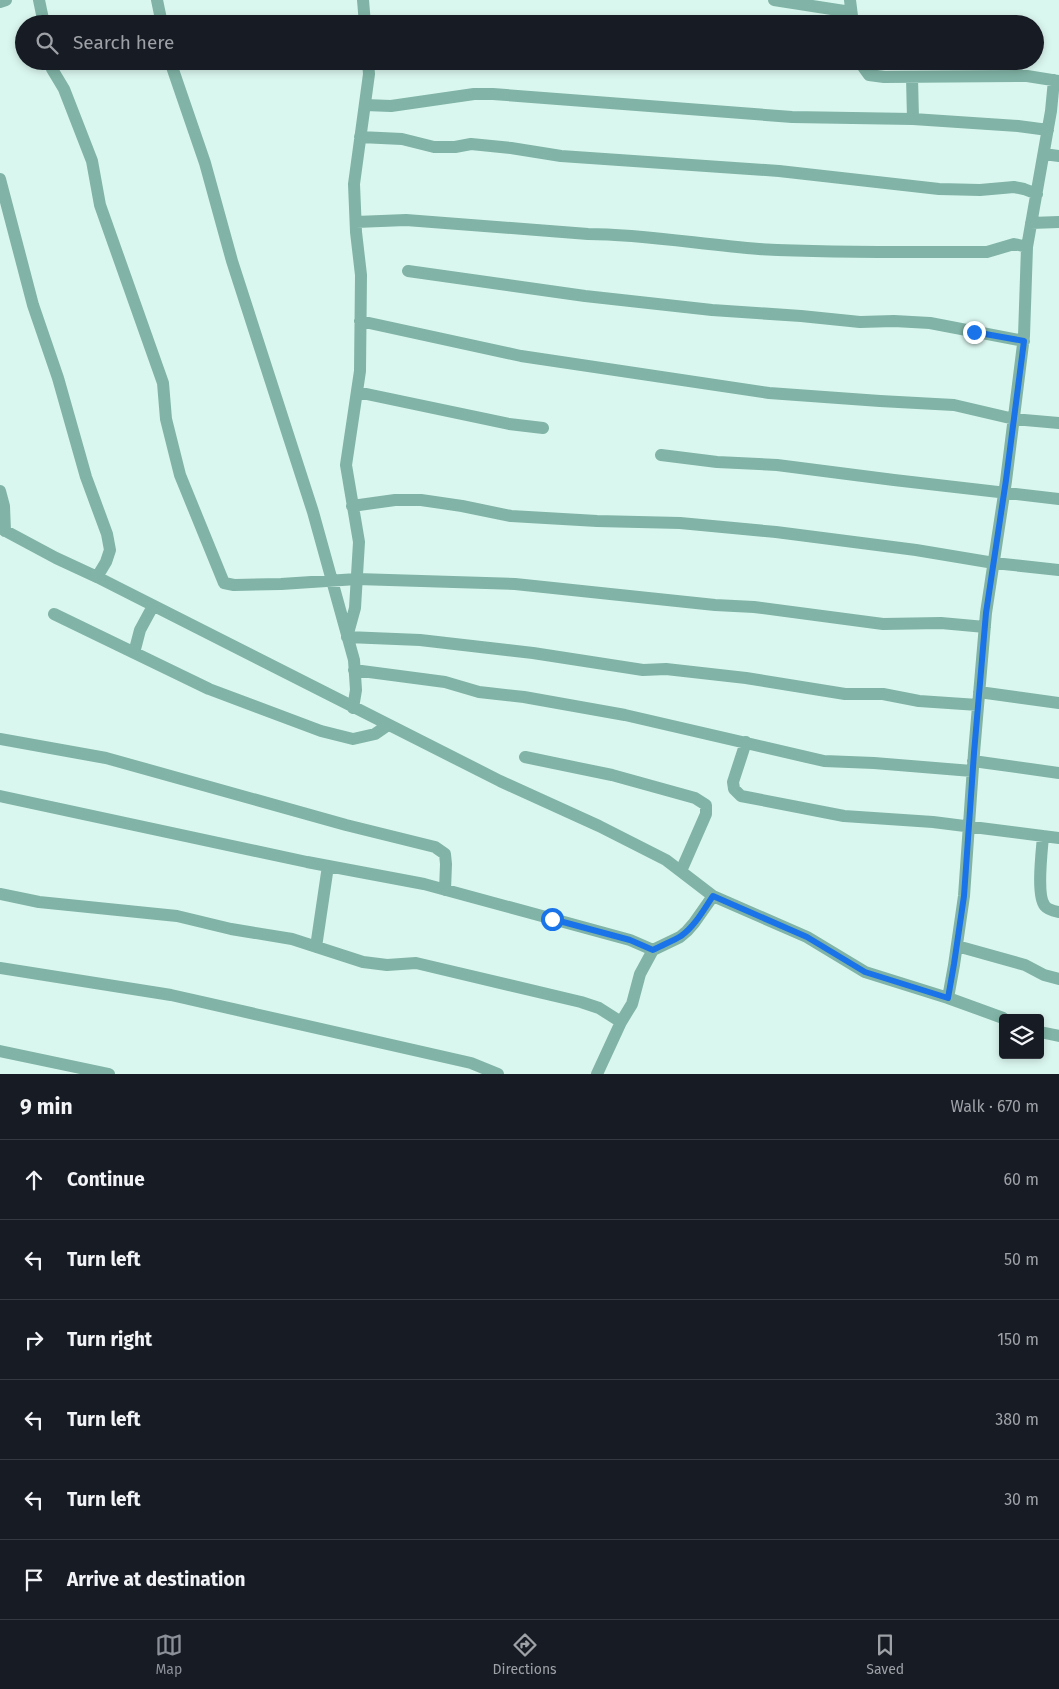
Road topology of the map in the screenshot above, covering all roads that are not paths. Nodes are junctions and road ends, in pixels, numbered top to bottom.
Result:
1 (6, 0) edge
2 (39, 0) edge
3 (157, 0) edge
4 (363, 0) edge
5 (774, 0) edge
6 (0, 2) edge
7 (852, 12) edge
8 (42, 15) edge
9 (160, 15) edge
10 (364, 15) edge
11 (53, 70) edge
12 (173, 70) edge
13 (369, 70) edge
14 (865, 70) edge
15 (912, 77) junction
16 (1056, 81) edge
17 (365, 105) junction
18 (914, 119) junction
19 (1048, 130) junction
20 (360, 137) junction
21 (1044, 154) junction
22 (1059, 156) edge
23 (0, 178) edge
24 (1037, 194) junction
25 (356, 222) junction
26 (1059, 222) edge
27 (1031, 223) junction
28 (1027, 246) junction
29 (408, 272) dead end
30 (360, 321) junction
31 (1024, 341) junction
32 (357, 392) junction
33 (1014, 419) junction
34 (1059, 423) edge
35 (543, 428) dead end
36 (661, 455) dead end
37 (0, 491) edge
38 (1004, 493) junction
39 (1059, 499) edge
40 (352, 506) junction
41 (2, 530) edge
42 (994, 563) junction
43 (1059, 570) edge
44 (97, 577) junction
45 (357, 579) junction
46 (332, 582) junction
47 (153, 606) junction
48 (54, 614) dead end
49 (985, 627) junction
50 (347, 637) junction
51 (134, 652) junction
52 (354, 670) junction
53 (979, 699) junction
54 (1059, 703) edge
55 (353, 708) junction
56 (388, 725) junction
57 (0, 740) edge
58 (746, 742) junction
59 (525, 757) dead end
60 (973, 766) junction
61 (1059, 773) edge
62 (0, 796) edge
63 (968, 828) junction
64 (1043, 836) junction
65 (1059, 838) edge
66 (328, 866) junction
67 (681, 871) junction
68 (445, 890) junction
69 (0, 894) edge
70 (713, 896) junction
71 (1059, 912) edge
72 (957, 946) junction
73 (316, 947) junction
74 (653, 950) junction
75 (0, 968) edge
76 (1059, 979) edge
77 (948, 998) junction
78 (999, 1017) edge
79 (621, 1022) junction
80 (1044, 1033) edge
81 (1059, 1036) edge
82 (0, 1051) edge
83 (109, 1074) edge
84 (498, 1074) edge
85 (597, 1074) edge

1 - 6 street
2 - 8 street
3 - 9 street
4 - 10 street
5 - 7 street
11 - 46 street
12 - 46 street
13 - 17 street
14 - 15 street
15 - 16 street
15 - 18 street
16 - 19 street
17 - 18 street
17 - 20 street
18 - 19 street
19 - 21 street
20 - 24 street
20 - 25 street
21 - 22 street
21 - 24 street
23 - 44 street
24 - 27 street
25 - 28 street
25 - 30 street
26 - 27 street
27 - 28 street
28 - 31 street
29 - 31 street
30 - 32 street
30 - 33 street
31 - 33 street
32 - 35 street
32 - 40 street
33 - 34 street
33 - 38 street
36 - 38 street
37 - 41 street
38 - 39 street
38 - 42 street
40 - 42 street
40 - 45 street
41 - 44 street
42 - 43 street
42 - 49 street
44 - 47 street
45 - 46 street
45 - 49 street
45 - 50 street
46 - 50 street
47 - 51 street
47 - 55 street
48 - 51 street
49 - 53 street
50 - 52 street
50 - 53 street
51 - 56 street
52 - 55 street
52 - 58 street
53 - 54 street
53 - 60 street
55 - 56 street
56 - 67 street
57 - 68 street
58 - 60 street
58 - 63 street
59 - 67 street
60 - 61 street
60 - 63 street
62 - 66 street
63 - 64 street
63 - 72 street
64 - 65 street
64 - 71 street
66 - 68 street
66 - 73 street
67 - 70 street
68 - 74 street
69 - 73 street
70 - 74 street
70 - 77 street
72 - 76 street
72 - 77 street
73 - 79 street
74 - 79 street
75 - 84 street
77 - 78 street
79 - 85 street
80 - 81 street
82 - 83 street

